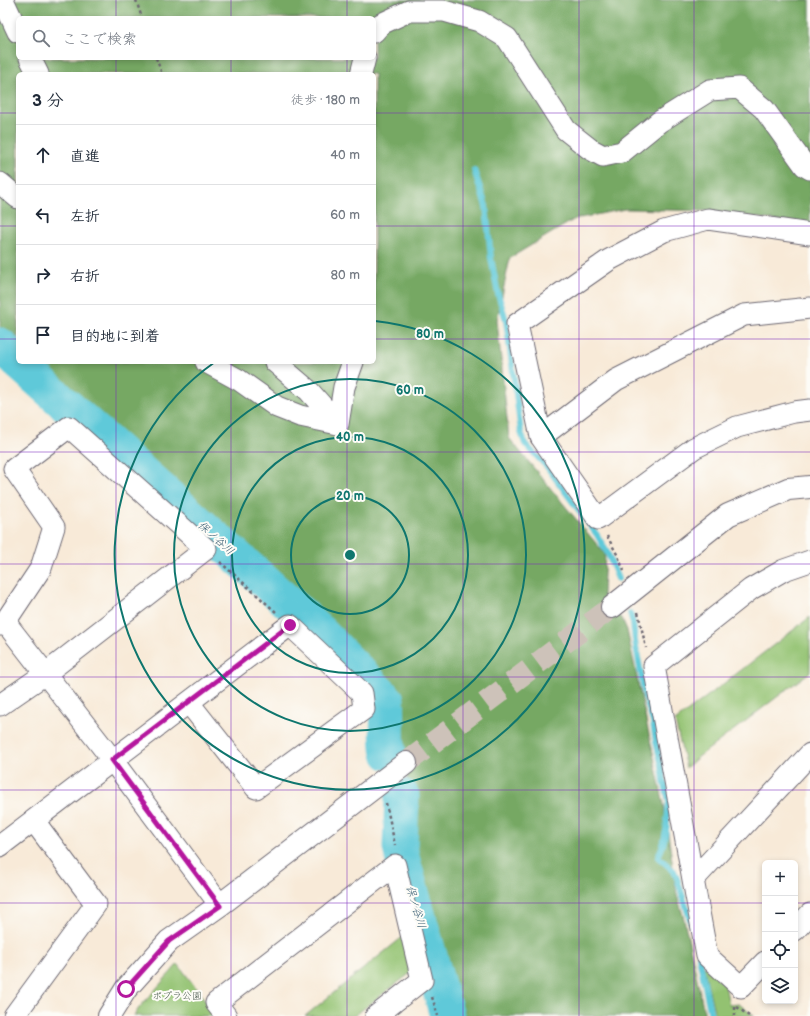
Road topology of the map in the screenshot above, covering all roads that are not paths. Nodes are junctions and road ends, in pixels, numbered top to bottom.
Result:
1 (3, 0) edge
2 (16, 28) edge
3 (376, 30) edge
4 (31, 60) edge
5 (365, 60) edge
6 (37, 72) edge
7 (362, 72) edge
8 (810, 169) edge
9 (0, 183) edge
10 (16, 196) edge
11 (810, 234) edge
12 (810, 308) edge
13 (210, 364) edge
14 (277, 364) edge
15 (352, 364) edge
16 (810, 410) edge
17 (338, 424) junction
18 (541, 437) junction
19 (810, 487) edge
20 (810, 562) edge
21 (612, 607) tunnel mouth
22 (2, 623) edge
23 (45, 674) junction
24 (189, 702) junction
25 (0, 704) edge
26 (810, 754) edge
27 (112, 760) junction
28 (406, 763) tunnel mouth
29 (34, 821) junction
30 (0, 846) edge
31 (694, 879) junction
32 (220, 906) junction
33 (810, 914) edge
34 (798, 927) edge
35 (762, 965) edge
36 (0, 1012) edge
37 (9, 1016) edge
38 (14, 1016) edge
39 (109, 1016) edge
40 (226, 1016) edge
41 (376, 1016) edge

1 - 2 street
3 - 8 street
4 - 6 street
5 - 7 street
9 - 10 street
11 - 18 street
12 - 18 street
13 - 17 street
14 - 17 street
15 - 17 street
16 - 18 street
19 - 21 street
20 - 31 street
22 - 23 street
22 - 23 street
23 - 25 street
23 - 27 street
24 - 24 street
24 - 27 street
26 - 31 street
27 - 29 street
27 - 32 street
28 - 32 street
29 - 30 street
29 - 38 street
31 - 35 street
32 - 39 street
33 - 34 street
36 - 37 street
40 - 41 street

